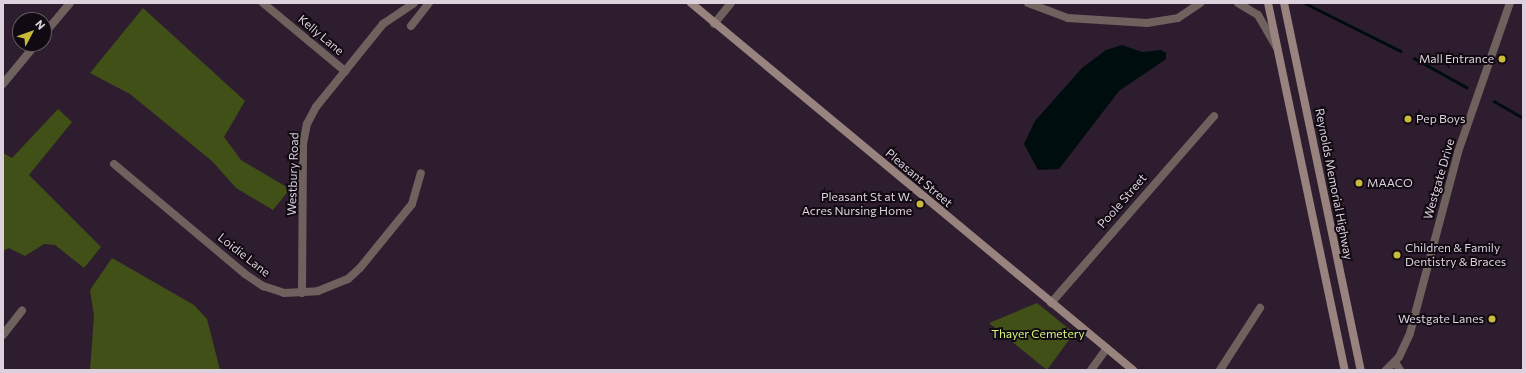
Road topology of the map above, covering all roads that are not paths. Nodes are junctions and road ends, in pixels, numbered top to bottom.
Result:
1 (70, 3) edge
2 (263, 3) edge
3 (414, 3) edge
4 (429, 3) edge
5 (691, 3) edge
6 (731, 3) edge
7 (1028, 3) edge
8 (1200, 3) edge
9 (1238, 3) edge
10 (1268, 3) edge
11 (1284, 3) edge
12 (1510, 3) edge
13 (52, 24) edge
14 (714, 24) junction
15 (411, 26) dead end
16 (1278, 50) junction
17 (29, 52) edge
18 (344, 71) junction
19 (3, 84) edge
20 (1214, 116) dead end
21 (114, 164) dead end
22 (421, 173) dead end
23 (302, 293) junction
24 (1051, 303) junction
25 (1260, 308) dead end
26 (22, 311) dead end
27 (3, 335) edge
28 (1107, 348) junction
29 (1394, 362) junction
30 (1387, 369) edge
31 (1091, 370) edge
32 (1133, 370) edge
33 (1220, 370) edge
34 (1345, 370) edge
35 (1361, 370) edge
36 (1400, 370) edge

1 - 13 street
2 - 18 street, Kelly Lane
3 - 18 street, Westbury Road
4 - 15 street
5 - 14 main road, Pleasant Street
6 - 14 street
7 - 8 street
9 - 16 street
10 - 16 main road
11 - 35 main road, Reynolds Memorial Highway
12 - 29 street, Westgate Drive
14 - 24 main road, Pleasant Street
16 - 34 main road
17 - 19 street
18 - 23 street, Westbury Road
20 - 24 street, Poole Street
21 - 23 street, Loidie Lane
22 - 23 street, Loidie Lane
24 - 28 main road, Pleasant Street
25 - 33 street
26 - 27 street
28 - 31 street
28 - 32 main road, Pleasant Street
29 - 30 street, Westgate Drive
29 - 36 street

